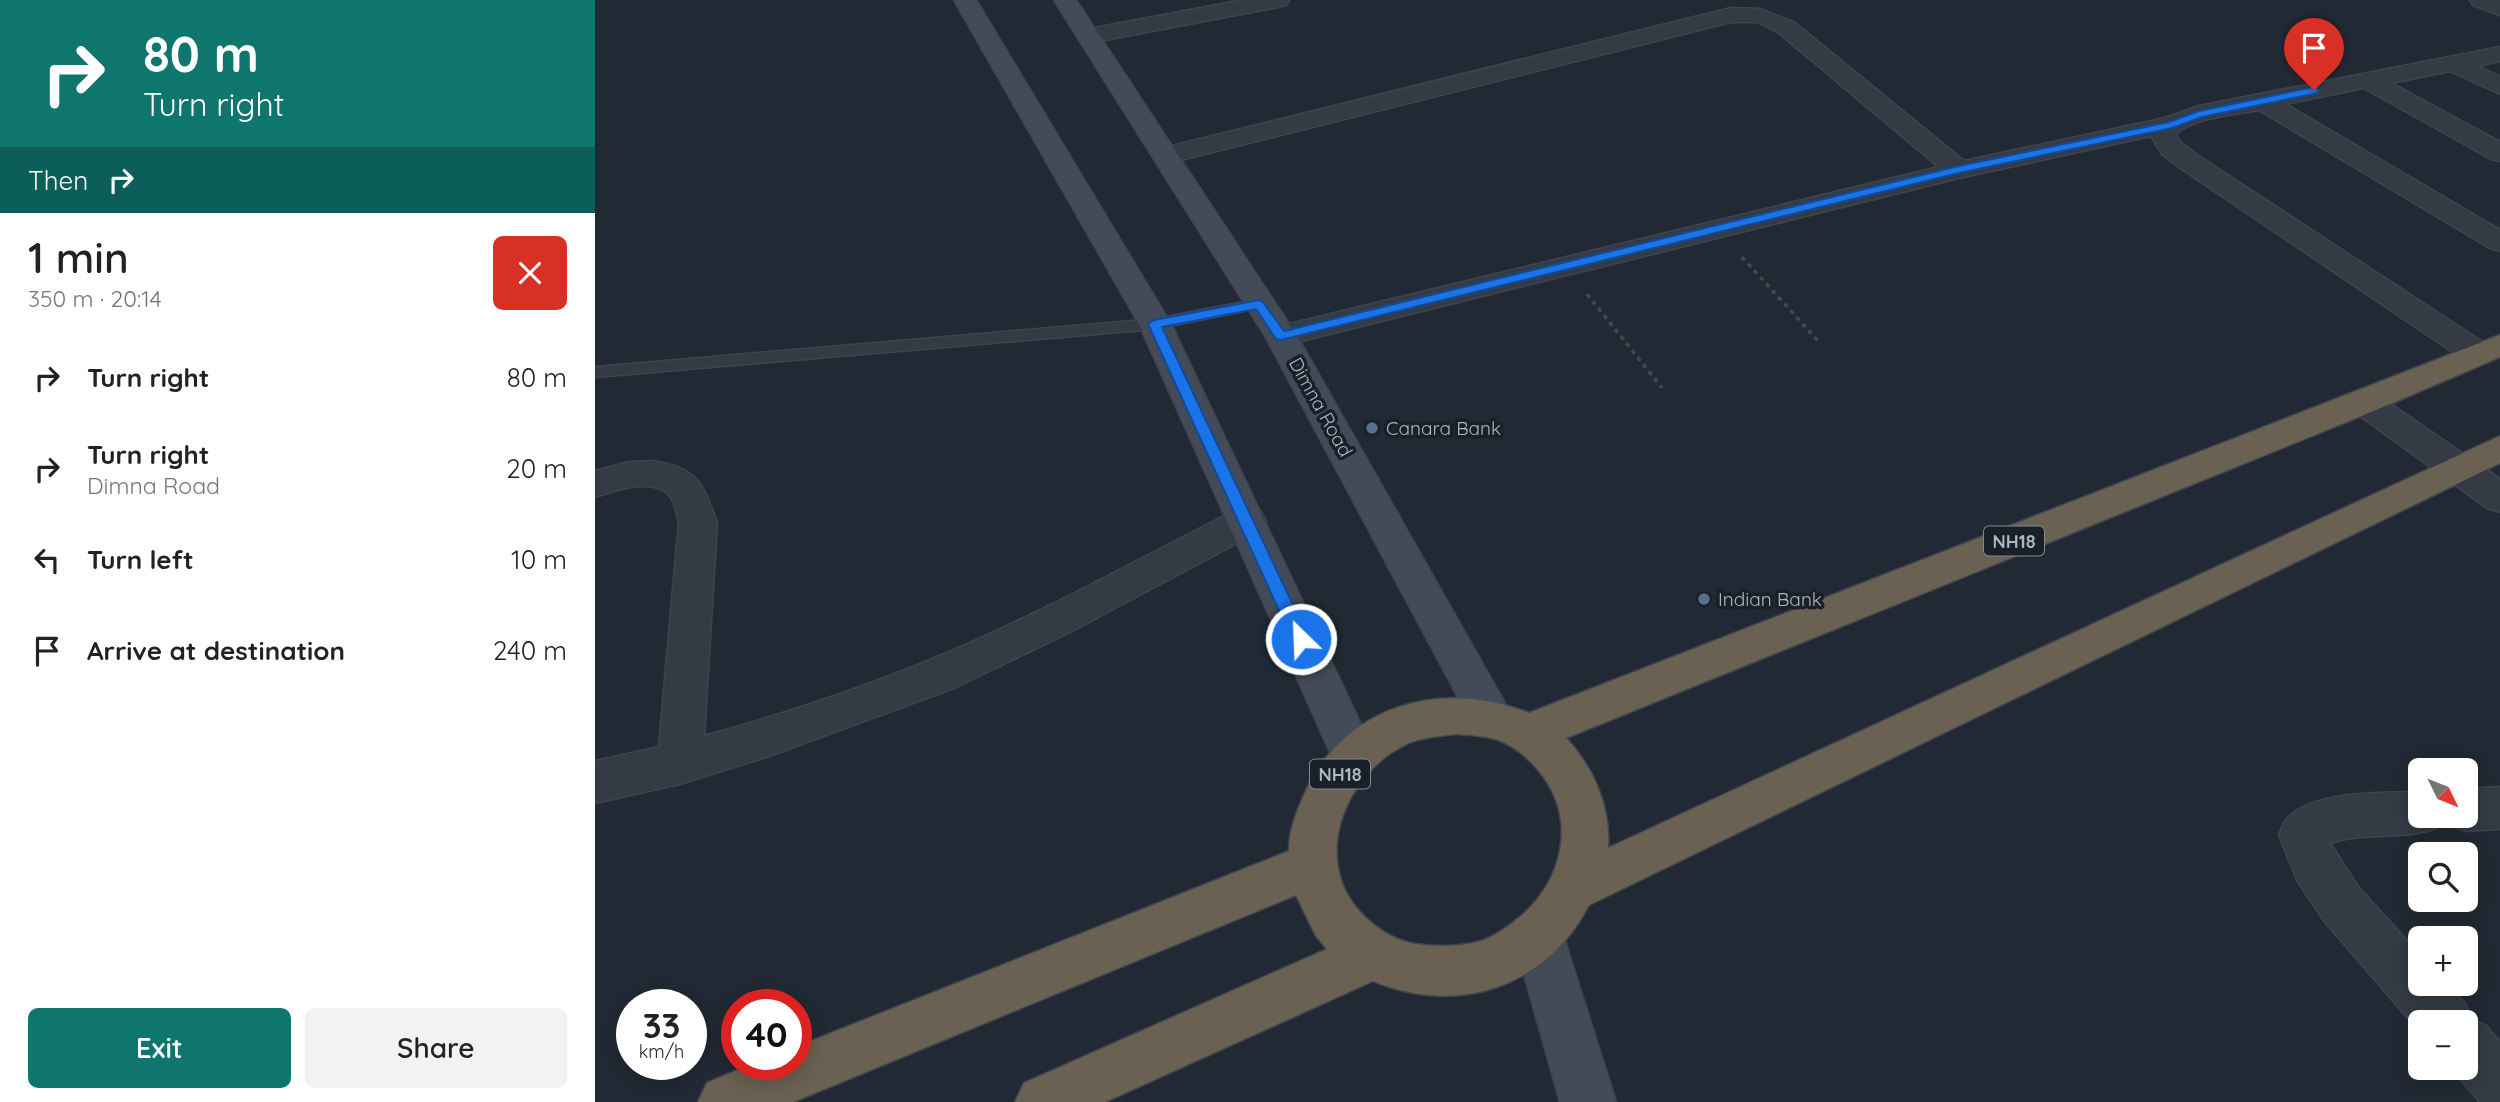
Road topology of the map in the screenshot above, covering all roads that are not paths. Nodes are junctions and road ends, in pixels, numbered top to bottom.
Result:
1 (965, 0) edge
2 (1065, 0) edge
3 (1747, 0) edge
4 (2481, 0) edge
5 (1263, 1) edge
6 (2500, 8) edge
7 (1770, 17) junction
8 (1089, 36) junction
9 (2500, 54) edge
10 (2451, 62) junction
11 (2367, 80) junction
12 (2500, 87) edge
13 (2262, 101) junction
14 (2172, 124) junction
15 (2500, 153) edge
16 (1165, 156) junction
17 (1959, 170) junction
18 (2500, 242) edge
19 (1259, 304) junction
20 (1154, 324) junction
21 (1281, 336) junction
22 (2489, 350) edge
23 (595, 372) edge
24 (2364, 402) junction
25 (2500, 448) edge
26 (2457, 469) junction
27 (595, 484) edge
28 (2500, 498) edge
29 (1247, 521) junction
30 (1509, 726) junction
31 (1354, 756) junction
32 (680, 764) junction
33 (595, 782) edge
34 (2500, 808) edge
35 (2478, 809) edge
36 (2408, 814) edge
37 (1312, 865) junction
38 (1574, 888) junction
39 (1538, 936) junction
40 (1372, 955) junction
41 (2435, 1010) edge
42 (2478, 1058) edge
43 (2500, 1083) edge
44 (726, 1102) edge
45 (1043, 1102) edge
46 (1588, 1102) edge

1 - 20 street
2 - 8 street, Dimna Road
3 - 7 street
4 - 6 street
5 - 8 street
7 - 16 street
7 - 17 street
8 - 16 street, Dimna Road
9 - 10 street
10 - 11 street
10 - 12 street
11 - 13 street
11 - 15 street
13 - 14 street
13 - 18 street
14 - 17 street
14 - 22 street
16 - 19 street, Dimna Road
17 - 21 street
19 - 20 lane
19 - 21 street, Dimna Road
20 - 23 lane
20 - 29 street
21 - 30 street, Dimna Road
22 - 24 highway, NH18
24 - 26 street
24 - 30 highway, NH18
25 - 26 highway
26 - 28 street
26 - 38 highway
27 - 32 street
29 - 31 street
29 - 32 street
30 - 31 highway, NH18
30 - 38 highway, NH18
31 - 37 highway, NH18
32 - 33 street
34 - 35 street
36 - 41 street
37 - 40 highway, NH18
37 - 44 highway
38 - 39 highway, NH18
39 - 40 highway, NH18
39 - 46 street
40 - 45 highway
42 - 43 street

